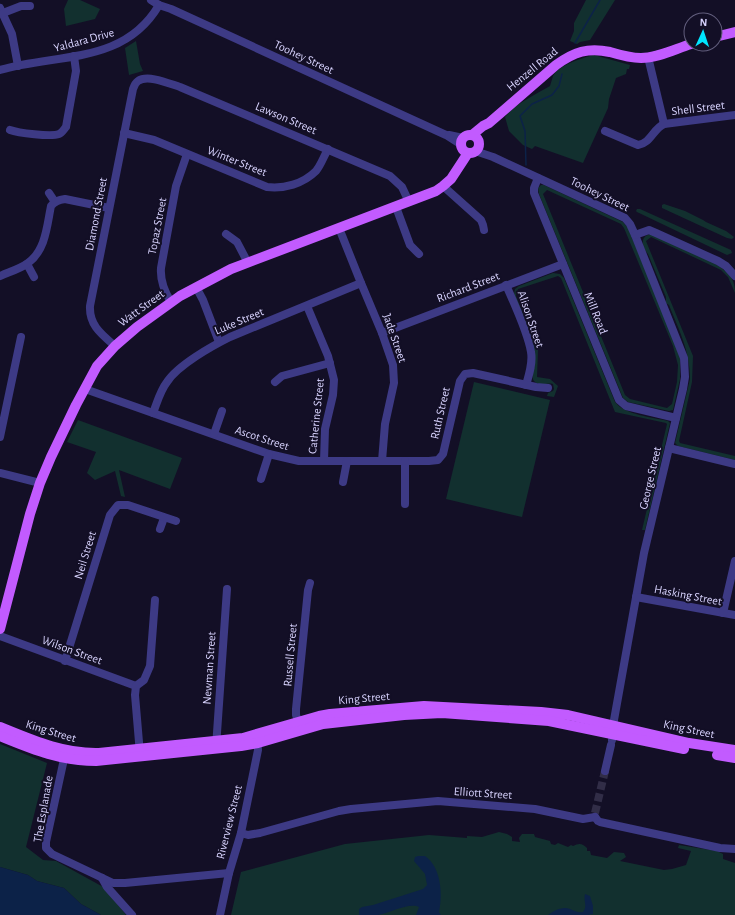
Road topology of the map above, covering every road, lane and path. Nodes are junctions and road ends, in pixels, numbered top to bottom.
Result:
1 (152, 0) edge
2 (159, 5) junction
3 (30, 6) dead end
4 (2, 11) edge
5 (735, 32) edge
6 (723, 35) edge
7 (683, 46) edge
8 (74, 56) junction
9 (648, 57) junction
10 (18, 66) junction
11 (0, 70) edge
12 (140, 80) joint
13 (735, 115) edge
14 (664, 124) junction
15 (10, 130) dead end
16 (605, 131) dead end
17 (124, 133) junction
18 (470, 145) junction
19 (328, 149) junction
20 (187, 154) junction
21 (538, 178) junction
22 (444, 186) junction
23 (49, 193) dead end
24 (55, 202) junction
25 (409, 202) junction
26 (396, 207) junction
27 (109, 208) junction
28 (339, 228) junction
29 (484, 230) dead end
30 (226, 234) dead end
31 (635, 235) junction
32 (419, 254) dead end
33 (248, 263) junction
34 (26, 264) junction
35 (563, 264) junction
36 (734, 274) edge
37 (0, 276) edge
38 (34, 277) dead end
39 (361, 283) junction
40 (506, 285) junction
41 (196, 287) junction
42 (171, 302) junction
43 (307, 306) junction
44 (382, 333) junction
45 (21, 337) dead end
46 (220, 342) junction
47 (115, 346) junction
48 (330, 363) junction
49 (275, 382) dead end
50 (526, 385) junction
51 (548, 388) dead end
52 (85, 389) junction
53 (222, 411) dead end
54 (154, 413) junction
55 (676, 418) junction
56 (214, 434) junction
57 (0, 437) edge
58 (669, 448) junction
59 (269, 454) junction
60 (440, 458) joint
61 (324, 461) junction
62 (347, 461) junction
63 (382, 461) junction
64 (405, 461) junction
65 (735, 464) edge
66 (0, 473) edge
67 (262, 479) dead end
68 (343, 482) dead end
69 (40, 483) junction
70 (405, 504) dead end
71 (164, 518) junction
72 (176, 521) dead end
73 (160, 530) dead end
74 (735, 561) edge
75 (310, 583) dead end
76 (227, 589) dead end
77 (636, 597) junction
78 (155, 600) dead end
79 (723, 613) junction
80 (735, 615) edge
81 (0, 629) edge
82 (0, 636) edge
83 (65, 661) junction
84 (136, 686) junction
85 (300, 726) junction
86 (0, 727) edge
87 (0, 736) edge
88 (612, 736) junction
89 (257, 739) junction
90 (217, 745) junction
91 (735, 750) edge
92 (140, 753) junction
93 (735, 758) edge
94 (64, 759) junction
95 (605, 771) tunnel mouth
96 (241, 833) junction
97 (720, 848) junction
98 (735, 849) edge
99 (735, 855) edge
100 (229, 873) junction
101 (102, 878) junction
102 (125, 883) junction
103 (118, 900) junction
104 (132, 915) edge
105 (220, 915) edge

1 - 2 street, Toohey Street
2 - 8 street, Yaldara Drive
2 - 18 street, Toohey Street
3 - 4 street
4 - 10 street
5 - 6 main road
7 - 9 main road, Henzell Road
8 - 10 street, Yaldara Drive
8 - 15 street
9 - 14 street
9 - 18 main road, Henzell Road
10 - 11 street, Yaldara Drive
12 - 17 street, Diamond Street
12 - 19 street, Lawson Street
13 - 14 street, Shell Street
14 - 16 street, Shell Street
17 - 20 street, Winter Street
17 - 27 street, Diamond Street
18 - 21 street, Toohey Street
18 - 22 main road, Watt Street
19 - 20 street, Winter Street
19 - 25 street, Lawson Street
20 - 42 street, Topaz Street
21 - 31 street, Toohey Street
21 - 35 street, Mill Road
22 - 25 main road, Watt Street
22 - 29 street
23 - 24 street
24 - 27 street
24 - 34 street
25 - 26 main road, Watt Street
26 - 28 main road, Watt Street
26 - 32 street
27 - 47 street, Diamond Street
28 - 33 main road, Watt Street
28 - 39 street, Jade Street
30 - 33 street
31 - 36 street
31 - 55 street, George Street
33 - 41 main road, Watt Street
34 - 37 street
34 - 38 street
35 - 40 street, Richard Street
35 - 55 street, Mill Road
39 - 43 street, Luke Street
39 - 44 street, Jade Street
40 - 44 street, Richard Street
40 - 50 street, Alison Street
41 - 42 main road, Watt Street
41 - 46 street
42 - 47 main road, Watt Street
43 - 46 street, Luke Street
43 - 48 street, Catherine Street
44 - 63 street, Jade Street
45 - 57 street
46 - 54 street, Luke Street
47 - 52 main road, Watt Street
48 - 49 street
48 - 61 street, Catherine Street
50 - 51 street, Ruth Street
50 - 60 street, Ruth Street
52 - 54 street, Ascot Street
52 - 69 main road, Watt Street
53 - 56 street
54 - 56 street, Ascot Street
55 - 58 street, George Street
56 - 59 street, Ascot Street
58 - 65 street
58 - 77 street, George Street
59 - 61 street, Ascot Street
59 - 67 street
60 - 64 street, Ascot Street
61 - 62 street, Ascot Street
62 - 63 street, Ascot Street
62 - 68 street
63 - 64 street, Ascot Street
64 - 70 street
66 - 69 street
69 - 81 main road, Watt Street
71 - 72 street, Neil Street
71 - 73 street
71 - 83 street, Neil Street
74 - 79 street
75 - 85 street, Russell Street
76 - 90 street, Newman Street
77 - 79 street, Hasking Street
77 - 88 street, George Street
78 - 84 street
79 - 80 street, Hasking Street
82 - 83 street, Wilson Street
83 - 84 street, Wilson Street
84 - 92 street
85 - 88 main road, King Street
85 - 89 main road, King Street
86 - 92 main road, King Street
87 - 94 main road, King Street
88 - 91 main road, King Street
88 - 93 main road, King Street
88 - 95 street, George Street
89 - 90 main road, King Street
89 - 96 street, Riverview Street
90 - 92 main road, King Street
92 - 94 main road, King Street
94 - 101 street, The Esplanade
96 - 97 street, Elliott Street
96 - 100 street, Riverview Street
97 - 98 street, Elliott Street
97 - 99 street, Elliott Street
100 - 102 street
100 - 105 street, Riverview Street
101 - 102 street
101 - 103 street, The Esplanade
102 - 103 street
103 - 104 street, The Esplanade

